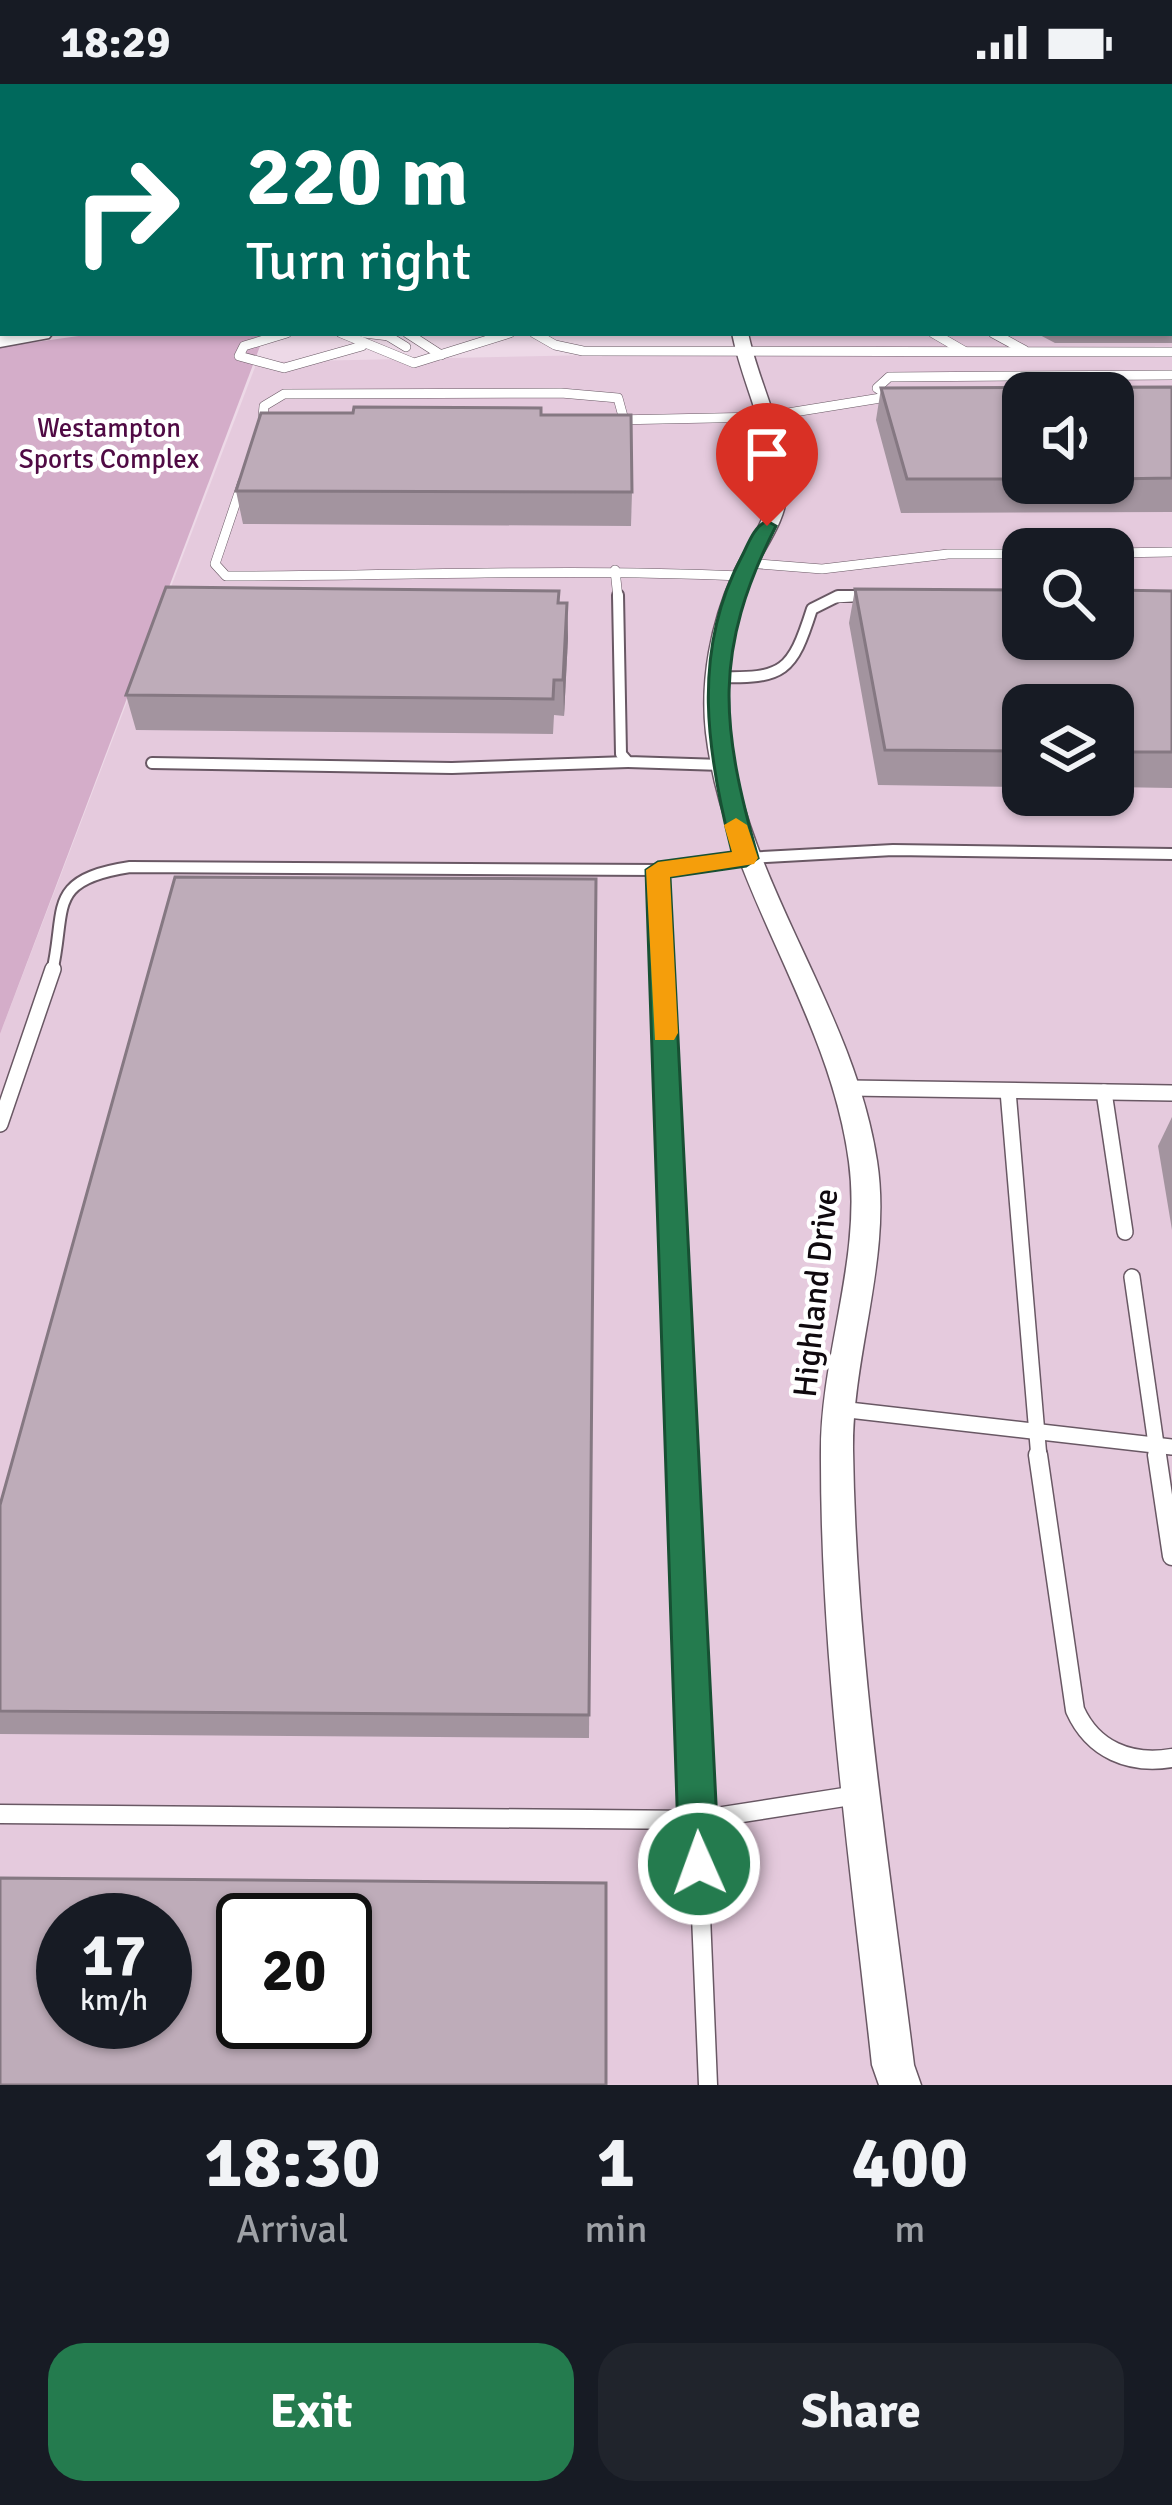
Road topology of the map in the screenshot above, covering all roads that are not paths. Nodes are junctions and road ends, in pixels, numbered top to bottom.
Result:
1 (280, 336) edge
2 (346, 336) edge
3 (388, 336) edge
4 (412, 336) edge
5 (501, 336) edge
6 (539, 336) edge
7 (939, 336) edge
8 (999, 336) edge
9 (742, 342) edge
10 (362, 346) junction
11 (1029, 352) junction
12 (1172, 352) edge
13 (968, 353) junction
14 (441, 355) junction
15 (425, 360) junction
16 (1172, 375) edge
17 (887, 397) junction
18 (904, 401) edge
19 (763, 417) junction
20 (263, 418) junction
21 (277, 418) edge
22 (604, 420) edge
23 (624, 420) junction
24 (257, 431) edge
25 (247, 467) edge
26 (1134, 553) edge
27 (1172, 553) edge
28 (1002, 554) edge
29 (744, 569) junction
30 (615, 571) junction
31 (884, 596) edge
32 (716, 677) junction
33 (628, 762) junction
34 (152, 763) dead end
35 (722, 764) junction
36 (1172, 854) edge
37 (746, 858) junction
38 (658, 870) junction
39 (849, 1088) junction
40 (1008, 1090) junction
41 (1104, 1092) junction
42 (1172, 1093) edge
43 (0, 1124) edge
44 (1125, 1232) dead end
45 (1132, 1277) dead end
46 (840, 1409) junction
47 (1035, 1432) junction
48 (1165, 1446) edge
49 (1172, 1556) edge
50 (1172, 1758) edge
51 (864, 1794) junction
52 (0, 1814) edge
53 (697, 1820) junction
54 (708, 2085) edge
55 (900, 2085) edge

1 - 10 lane
2 - 10 lane
3 - 15 lane
4 - 14 lane
5 - 14 lane
6 - 9 lane
7 - 13 lane
8 - 11 lane
9 - 13 lane
9 - 19 street, Highland Drive
10 - 15 lane
11 - 12 lane
11 - 13 lane
14 - 15 lane
16 - 17 lane
17 - 18 lane
17 - 19 lane
19 - 23 lane
19 - 29 street, Highland Drive
20 - 21 lane
20 - 23 lane
20 - 24 lane
22 - 23 lane
25 - 30 lane
26 - 27 lane
28 - 29 lane
29 - 30 lane
29 - 32 street, Highland Drive
30 - 33 lane
31 - 32 lane
32 - 35 street, Highland Drive
33 - 34 lane
33 - 35 lane
35 - 37 street, Highland Drive
36 - 37 lane
37 - 38 lane
37 - 39 street, Highland Drive
38 - 43 lane
38 - 53 lane
39 - 40 lane
39 - 46 street, Highland Drive
40 - 41 lane
40 - 47 lane
41 - 42 lane
41 - 44 lane
45 - 48 lane
46 - 47 lane
46 - 51 street, Highland Drive
47 - 48 lane
47 - 50 lane
48 - 49 lane
51 - 53 lane
51 - 55 street, Highland Drive
52 - 53 lane
53 - 54 lane

